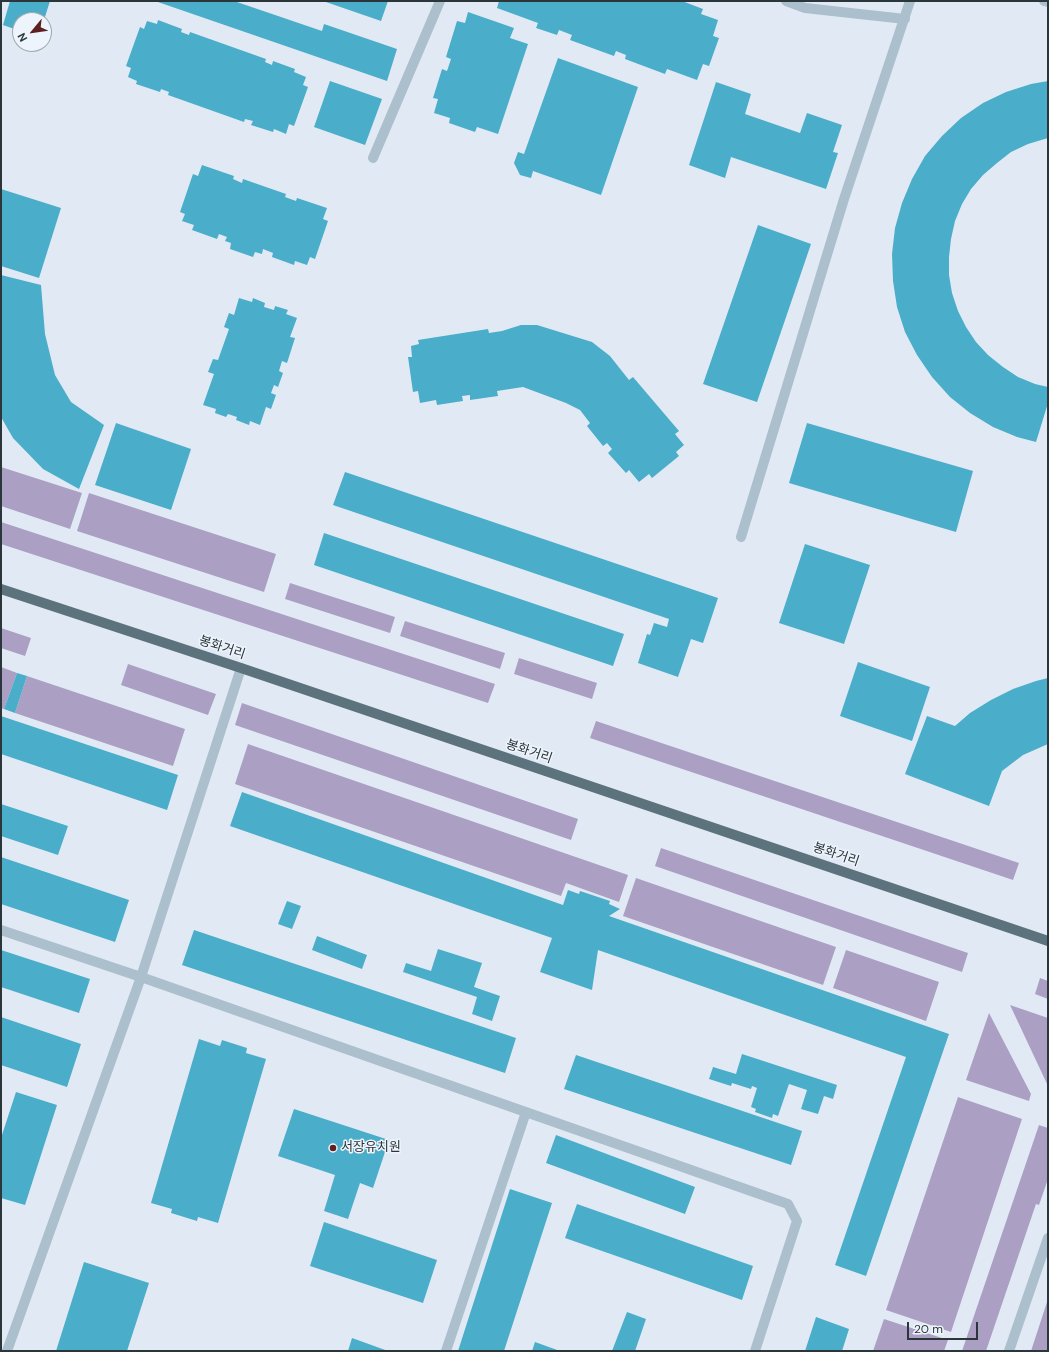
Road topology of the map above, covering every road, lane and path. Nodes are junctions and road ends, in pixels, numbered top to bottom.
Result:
1 (440, 1) edge
2 (786, 1) edge
3 (910, 1) edge
4 (1044, 1) edge
5 (1048, 2) edge
6 (905, 19) junction
7 (373, 158) dead end
8 (741, 537) dead end
9 (1, 589) edge
10 (241, 668) junction
11 (1, 930) edge
12 (1048, 941) edge
13 (141, 977) junction
14 (526, 1112) junction
15 (1048, 1238) edge
16 (7, 1351) edge
17 (446, 1351) edge
18 (755, 1351) edge
19 (1009, 1351) edge

1 - 7 street
2 - 6 street
3 - 6 street
4 - 5 street
6 - 8 street
9 - 10 main road, 봉화거리
10 - 12 main road, 봉화거리
10 - 13 street
11 - 13 street
13 - 14 street
13 - 16 street
14 - 17 street
14 - 18 street
15 - 19 street

